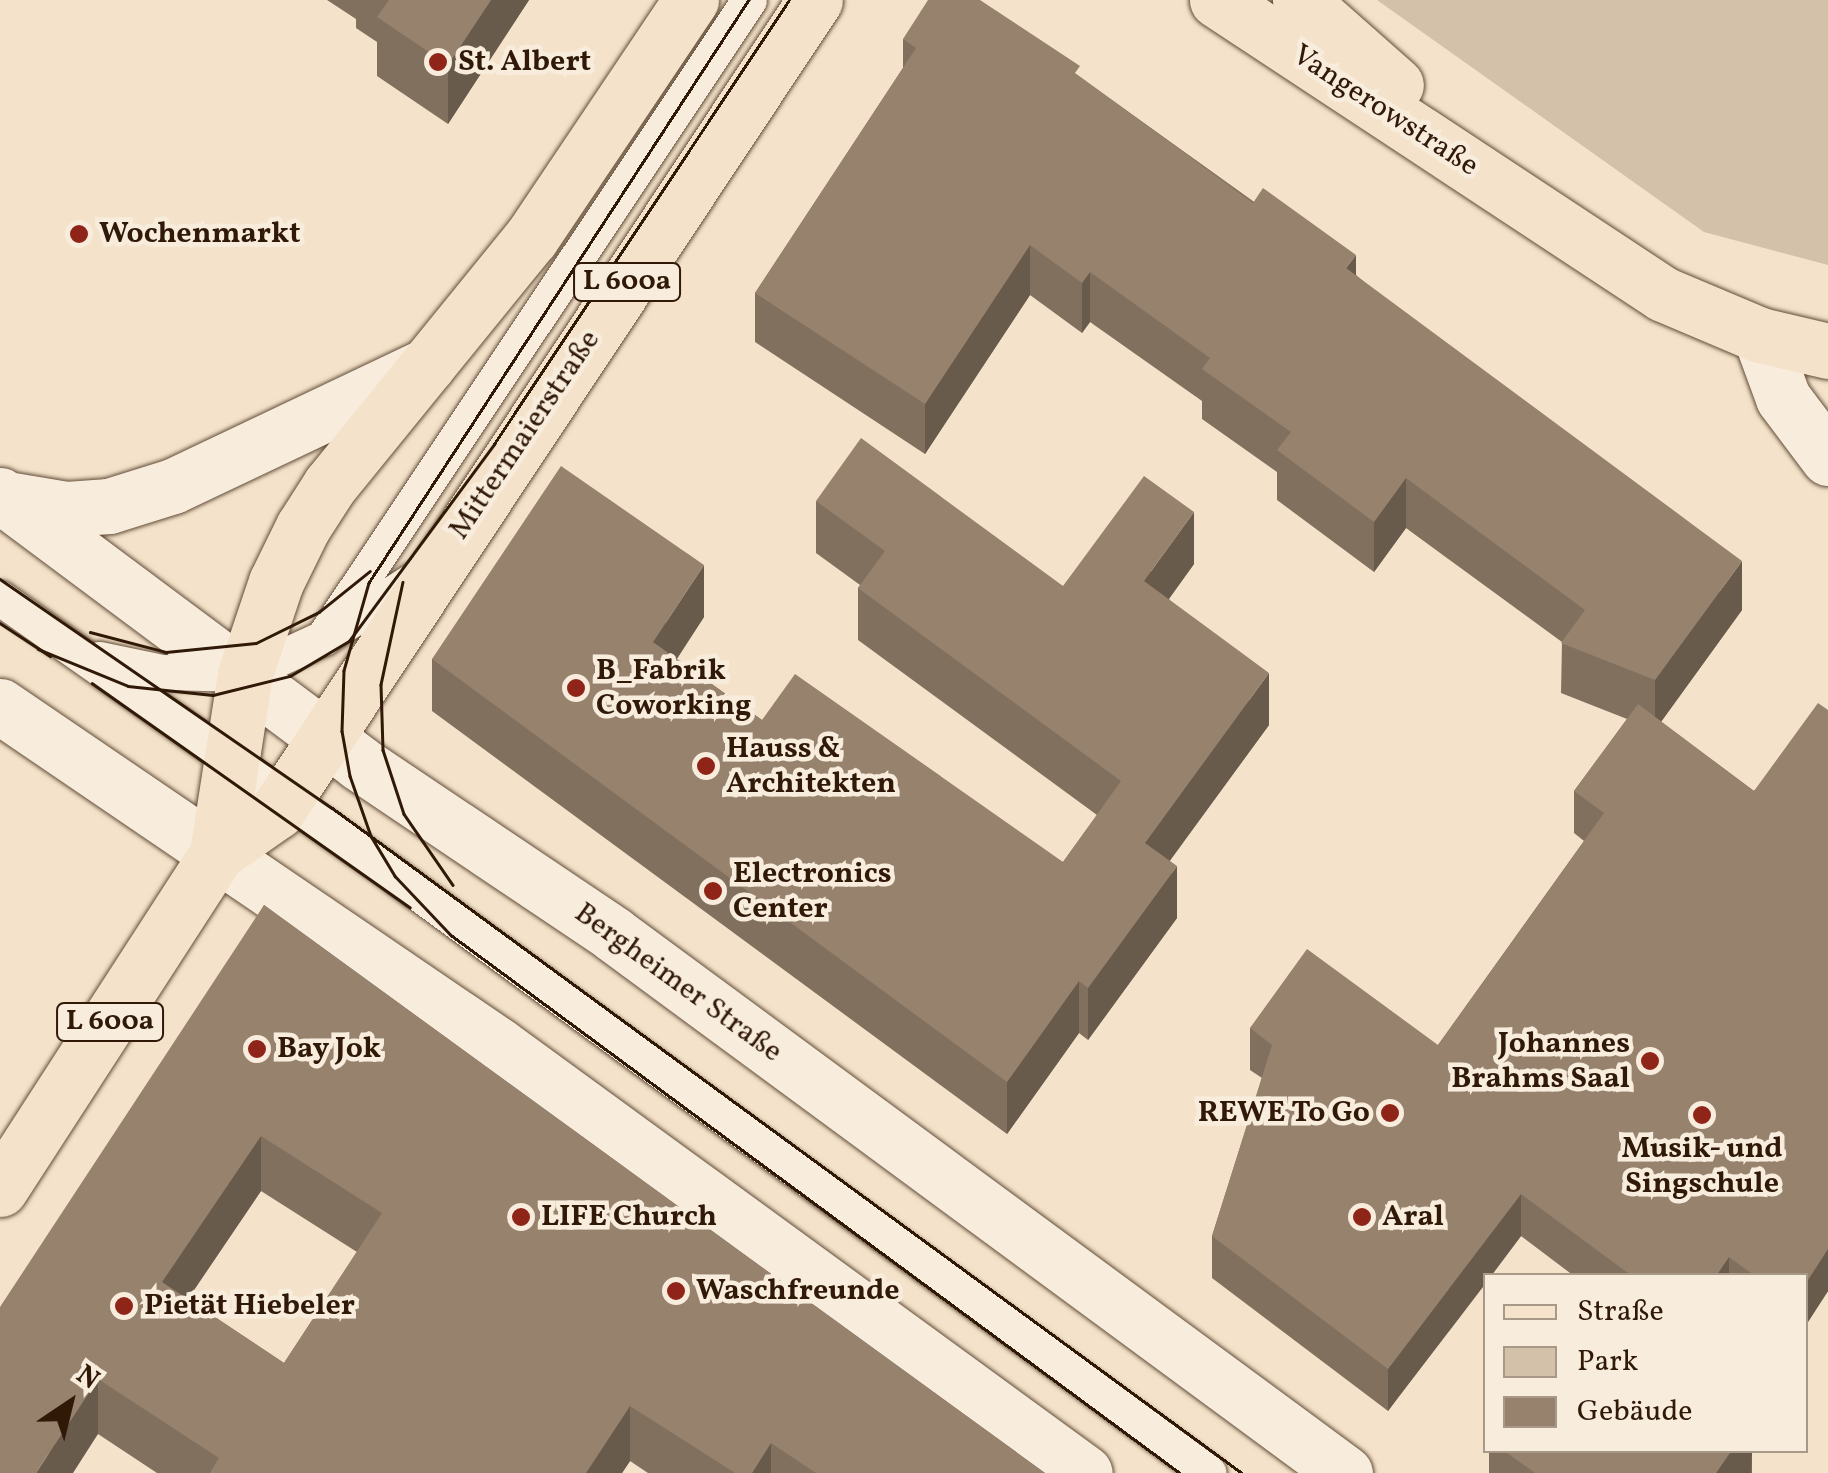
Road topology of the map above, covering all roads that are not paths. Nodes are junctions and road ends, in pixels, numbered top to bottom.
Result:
1 (691, 0) edge
2 (749, 0) edge
3 (815, 0) edge
4 (1217, 0) edge
5 (1300, 0) edge
6 (1553, 222) junction
7 (1760, 336) junction
8 (1828, 352) edge
9 (428, 365) junction
10 (1828, 458) edge
11 (4, 497) edge
12 (439, 563) junction
13 (0, 598) edge
14 (323, 638) junction
15 (67, 644) junction
16 (246, 674) junction
17 (0, 706) edge
18 (324, 736) junction
19 (230, 758) junction
20 (285, 798) junction
21 (217, 853) junction
22 (0, 1189) edge
23 (1085, 1473) edge
24 (1210, 1473) edge
25 (1345, 1473) edge

1 - 9 main road, Mittermaierstraße / L 600a
2 - 14 lane
3 - 12 main road, Mittermaierstraße / L 600a
4 - 6 main road, Vangerowstraße
5 - 6 main road, Vangerowstraße
6 - 7 main road, Vangerowstraße
7 - 8 main road, Vangerowstraße
7 - 10 street
9 - 11 street, Bergheimer Straße
9 - 16 main road, Mittermaierstraße / L 600a
11 - 16 street, Bergheimer Straße
12 - 14 lane
12 - 18 main road, Mittermaierstraße / L 600a
13 - 15 lane
14 - 16 lane
15 - 16 lane
15 - 19 lane
16 - 18 street, Bergheimer Straße
16 - 19 main road, Mittermaierstraße / L 600a
17 - 21 street
18 - 20 main road, Mittermaierstraße / L 600a
18 - 25 street, Bergheimer Straße
19 - 20 lane
19 - 21 main road, Mittermaierstraße / L 600a
20 - 21 main road, Mittermaierstraße / L 600a
20 - 24 lane
21 - 22 main road, Mittermaierstraße / L 600a
21 - 23 street

